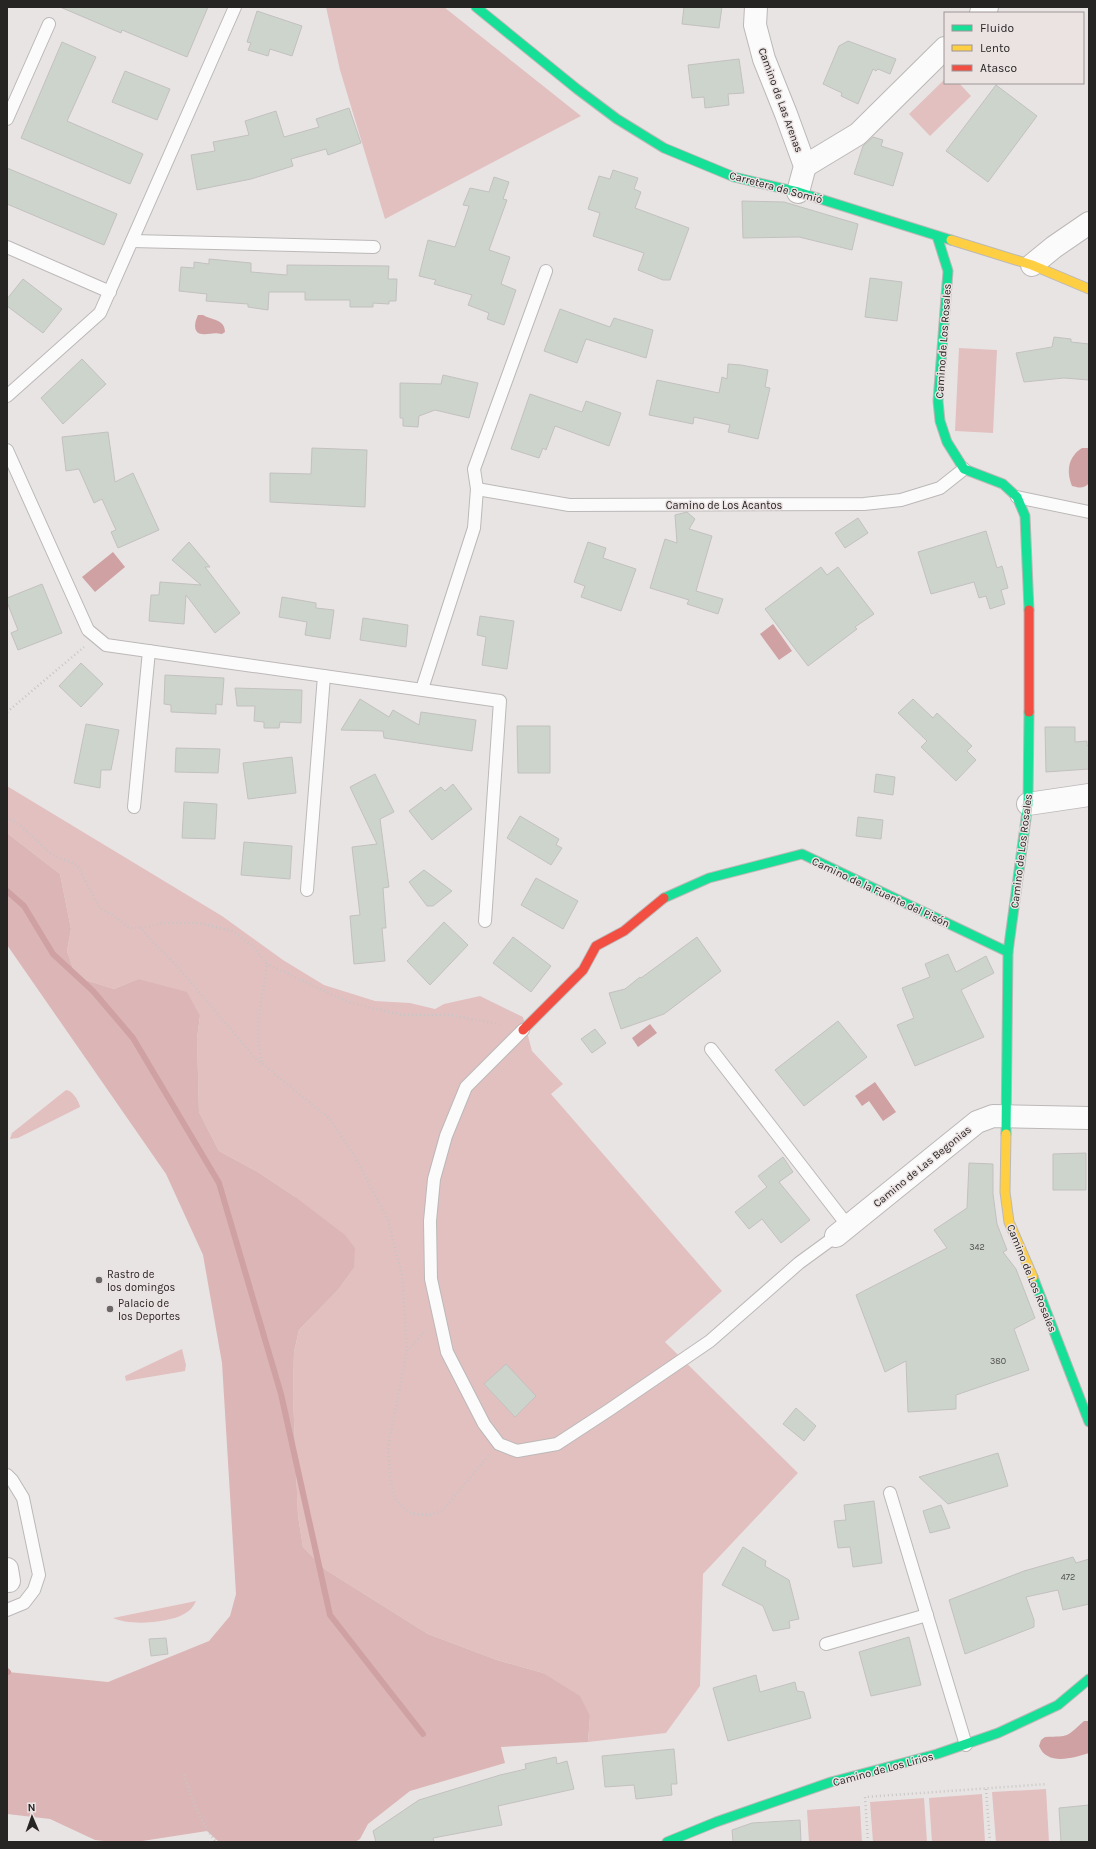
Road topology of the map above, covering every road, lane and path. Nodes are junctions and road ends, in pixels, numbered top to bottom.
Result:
1 (235, 7) edge
2 (476, 7) edge
3 (756, 7) edge
4 (49, 24) dead end
5 (944, 49) edge
6 (7, 119) edge
7 (805, 166) junction
8 (798, 192) junction
9 (1089, 223) edge
10 (937, 236) junction
11 (132, 241) junction
12 (7, 247) edge
13 (374, 247) dead end
14 (1032, 266) junction
15 (546, 271) dead end
16 (1089, 289) edge
17 (110, 292) junction
18 (7, 396) edge
19 (7, 450) edge
20 (964, 469) junction
21 (477, 489) junction
22 (1017, 497) junction
23 (1089, 512) edge
24 (96, 636) junction
25 (149, 651) junction
26 (324, 676) junction
27 (422, 690) junction
28 (7, 712) edge
29 (1089, 795) edge
30 (1028, 804) junction
31 (134, 807) dead end
32 (7, 816) edge
33 (307, 890) dead end
34 (484, 921) dead end
35 (141, 928) junction
36 (1008, 952) junction
37 (267, 964) junction
38 (523, 1030) junction
39 (711, 1049) dead end
40 (262, 1063) junction
41 (1007, 1117) junction
42 (1089, 1118) edge
43 (842, 1231) junction
44 (440, 1323) junction
45 (407, 1351) junction
46 (1089, 1422) edge
47 (499, 1444) junction
48 (7, 1475) edge
49 (890, 1493) dead end
50 (7, 1610) edge
51 (927, 1615) junction
52 (826, 1644) dead end
53 (1089, 1679) edge
54 (966, 1745) junction
55 (184, 1775) dead end
56 (1047, 1784) dead end
57 (986, 1789) junction
58 (216, 1842) edge
59 (668, 1842) edge
60 (868, 1842) edge
61 (990, 1842) edge

1 - 11 lane
2 - 8 street, Carretera de Somió
3 - 7 street, Camino de Las Arenas
4 - 6 lane
5 - 7 street
7 - 8 street, Camino de Las Arenas
8 - 10 street, Carretera de Somió
9 - 14 street
10 - 14 street, Carretera de Somió
10 - 20 street, Camino de Los Rosales
11 - 13 lane
11 - 17 lane
12 - 17 lane
14 - 16 street, Carretera de Somió
15 - 21 lane
17 - 18 lane
19 - 24 lane
20 - 21 lane, Camino de Los Acantos
20 - 22 street, Camino de Los Rosales
21 - 27 lane
22 - 23 lane
22 - 30 street, Camino de Los Rosales
24 - 25 lane
24 - 28 path
25 - 26 lane
25 - 31 lane
26 - 27 lane
26 - 33 lane
27 - 34 lane
29 - 30 street
30 - 36 street, Camino de Los Rosales
32 - 35 path
35 - 37 path
35 - 40 path
36 - 38 street, Camino de la Fuente del Pisón
36 - 41 street, Camino de Los Rosales
37 - 38 path
37 - 40 path
38 - 44 lane
39 - 43 lane
40 - 45 path
41 - 42 street, Camino de Las Begonias
41 - 43 street, Camino de Las Begonias
41 - 46 street, Camino de Los Rosales
43 - 47 lane
44 - 45 path
44 - 47 lane
45 - 47 path
48 - 50 lane
49 - 51 lane
51 - 52 lane
51 - 54 lane
53 - 54 street, Camino de Los Lirios
54 - 59 street, Camino de Los Lirios
55 - 58 path
56 - 57 path
57 - 60 path
57 - 61 path

